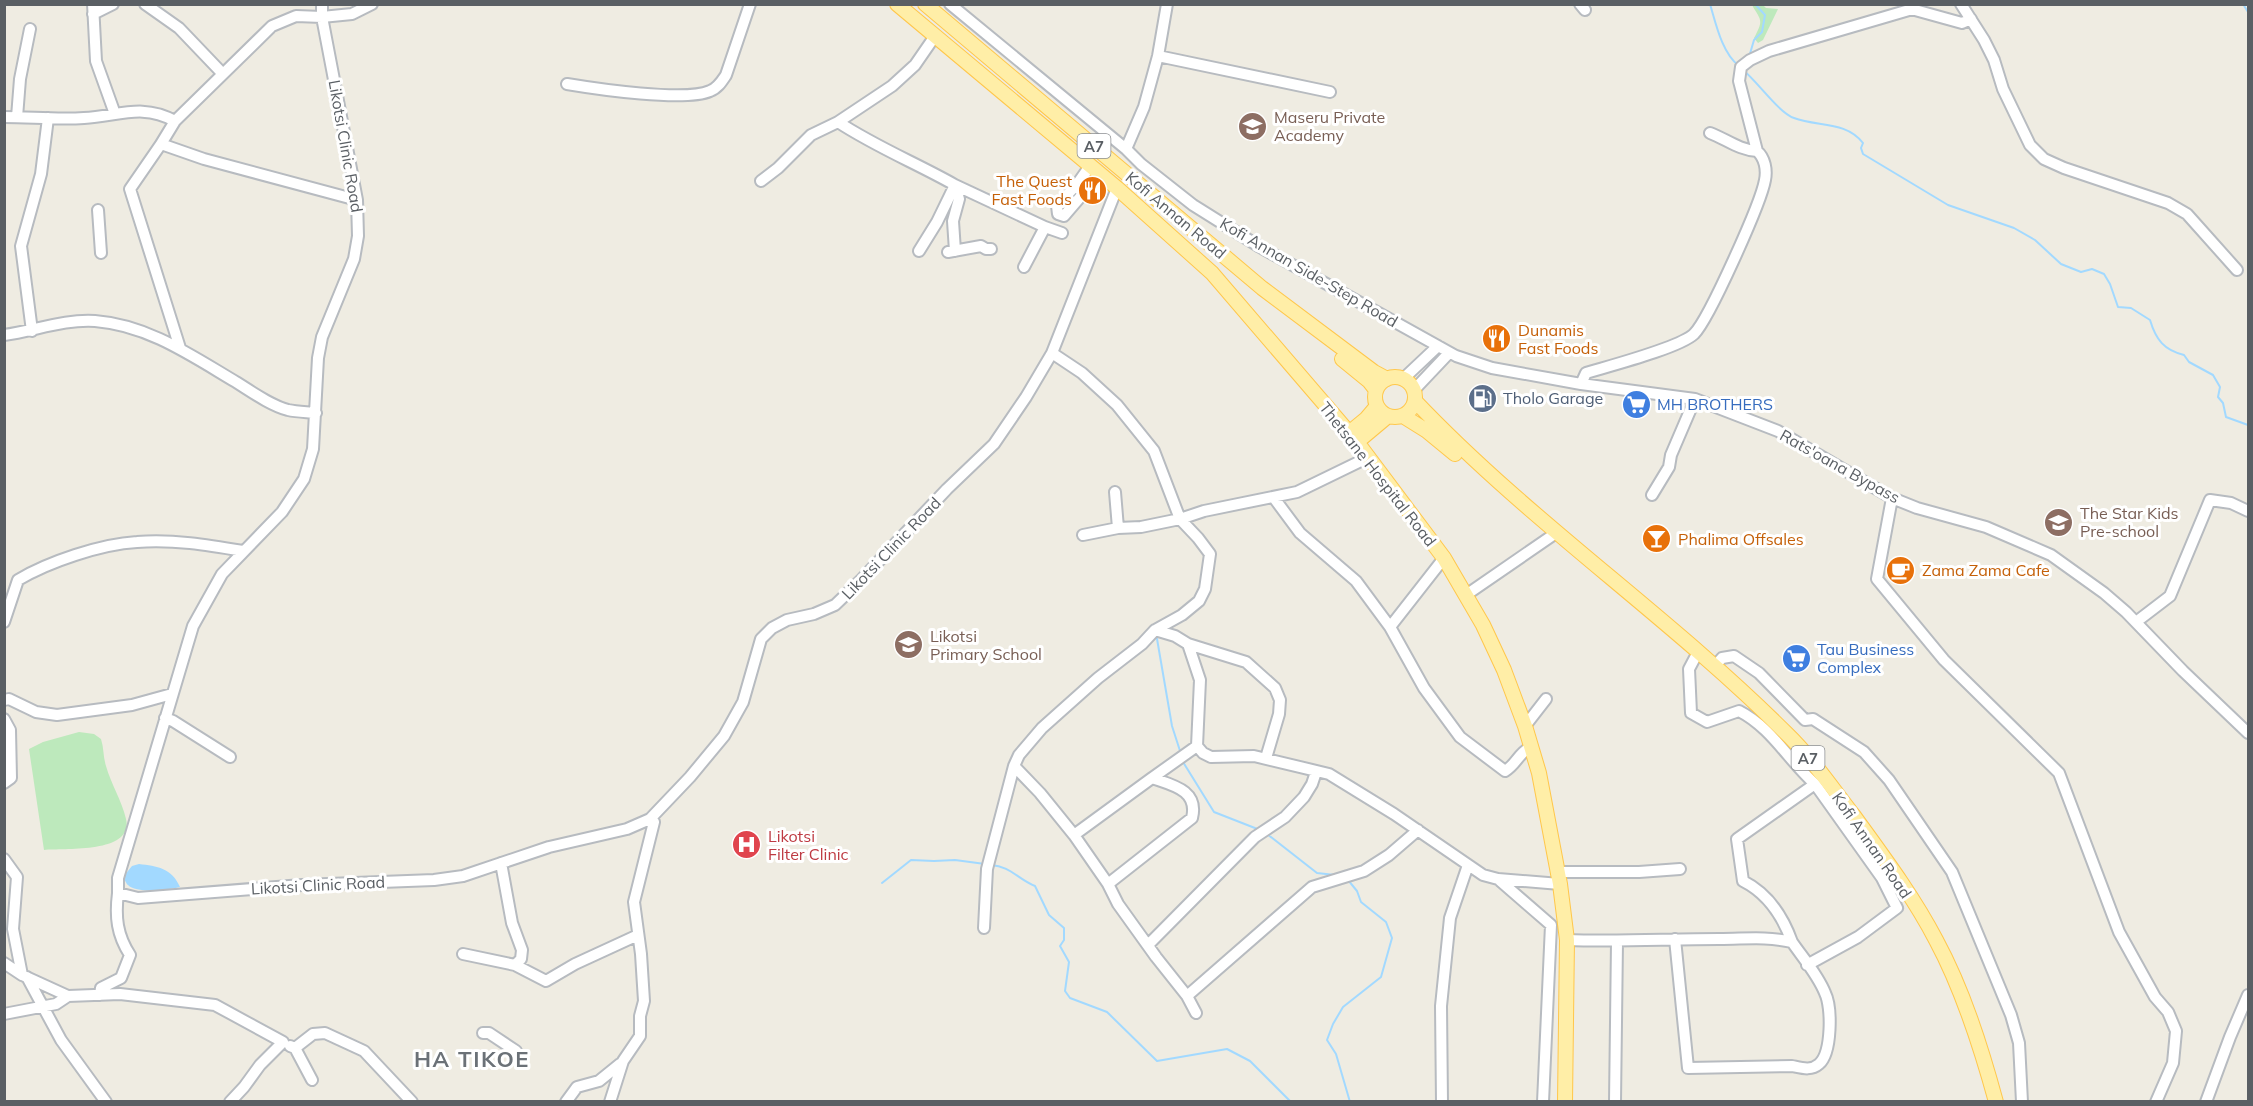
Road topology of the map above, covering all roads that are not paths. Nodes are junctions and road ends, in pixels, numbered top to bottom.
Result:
1 (112, 4) edge
2 (145, 4) edge
3 (322, 4) edge
4 (372, 4) edge
5 (750, 4) edge
6 (897, 4) edge
7 (924, 4) edge
8 (950, 4) edge
9 (1167, 4) edge
10 (1961, 4) edge
11 (93, 9) edge
12 (322, 17) junction
13 (1971, 19) junction
14 (30, 29) dead end
15 (935, 36) junction
16 (1158, 56) junction
17 (222, 73) junction
18 (567, 84) dead end
19 (1330, 92) dead end
20 (115, 114) junction
21 (4, 117) edge
22 (17, 117) junction
23 (48, 118) junction
24 (175, 121) junction
25 (838, 122) junction
26 (1710, 133) dead end
27 (161, 144) junction
28 (1126, 149) junction
29 (1757, 151) junction
30 (1090, 166) junction
31 (761, 181) dead end
32 (1078, 183) dead end
33 (955, 185) junction
34 (1117, 188) junction
35 (357, 200) junction
36 (98, 210) dead end
37 (1045, 227) junction
38 (1062, 232) dead end
39 (991, 249) dead end
40 (919, 251) dead end
41 (101, 254) dead end
42 (1024, 267) dead end
43 (2237, 270) dead end
44 (1262, 288) junction
45 (32, 331) junction
46 (4, 335) edge
47 (1438, 346) junction
48 (180, 348) junction
49 (1052, 352) junction
50 (1449, 353) junction
51 (1387, 379) junction
52 (1403, 379) junction
53 (1581, 384) junction
54 (1376, 390) junction
55 (1415, 396) junction
56 (1695, 399) junction
57 (1377, 406) junction
58 (316, 413) junction
59 (1388, 416) junction
60 (1403, 416) junction
61 (1353, 437) junction
62 (1369, 457) junction
63 (1115, 492) dead end
64 (1652, 495) dead end
65 (1513, 496) junction
66 (1274, 498) junction
67 (1892, 498) junction
68 (2248, 512) edge
69 (1180, 519) junction
70 (1118, 528) junction
71 (1556, 533) junction
72 (1083, 535) dead end
73 (243, 551) junction
74 (1444, 558) junction
75 (1466, 595) junction
76 (4, 622) edge
77 (2136, 622) junction
78 (1390, 627) junction
79 (1155, 630) junction
80 (1188, 644) junction
81 (1698, 652) junction
82 (1714, 666) junction
83 (172, 694) junction
84 (1546, 699) dead end
85 (4, 700) edge
86 (165, 718) junction
87 (4, 719) edge
88 (1525, 726) junction
89 (2248, 733) edge
90 (1197, 746) junction
91 (1531, 747) junction
92 (230, 757) dead end
93 (1266, 758) junction
94 (1014, 766) junction
95 (1316, 772) junction
96 (1152, 778) junction
97 (4, 783) edge
98 (1815, 784) junction
99 (650, 819) junction
100 (1418, 830) junction
101 (1074, 835) junction
102 (4, 859) edge
103 (501, 863) junction
104 (1468, 865) junction
105 (1680, 868) dead end
106 (1559, 878) junction
107 (1498, 879) junction
108 (1108, 884) junction
109 (118, 893) junction
110 (984, 928) dead end
111 (638, 935) junction
112 (1675, 939) junction
113 (1567, 940) junction
114 (1617, 942) junction
115 (1792, 942) junction
116 (1148, 945) junction
117 (463, 954) dead end
118 (4, 963) edge
119 (515, 965) junction
120 (1807, 965) junction
121 (25, 976) junction
122 (100, 995) junction
123 (2248, 995) edge
124 (68, 996) junction
125 (1188, 996) junction
126 (44, 1007) junction
127 (1196, 1013) dead end
128 (4, 1014) edge
129 (483, 1033) dead end
130 (283, 1042) junction
131 (295, 1048) junction
132 (514, 1055) dead end
133 (622, 1061) junction
134 (312, 1080) dead end
135 (106, 1101) edge
136 (230, 1101) edge
137 (412, 1101) edge
138 (566, 1101) edge
139 (610, 1101) edge
140 (1442, 1101) edge
141 (1543, 1101) edge
142 (1565, 1101) edge
143 (1615, 1101) edge
144 (1996, 1101) edge
145 (2022, 1101) edge
146 (2156, 1101) edge
147 (2206, 1101) edge

1 - 11 street
2 - 17 street
3 - 12 street, Likotsi Clinic Road
4 - 12 street
5 - 18 street
6 - 15 main road, Thetsane Hospital Road
7 - 44 main road, Kofi Annan Road / A7
8 - 28 street, Kofi Annan Side-Step Road
9 - 16 street
10 - 13 street
11 - 20 street
12 - 17 street
12 - 35 street, Likotsi Clinic Road
13 - 29 street
13 - 43 street
14 - 22 street
15 - 25 street
15 - 30 main road, Thetsane Hospital Road
16 - 19 street
16 - 28 street
17 - 24 street
20 - 23 street
20 - 24 street
21 - 22 street
22 - 23 street
23 - 45 street
24 - 27 street
25 - 31 street
25 - 33 street
26 - 29 street
27 - 35 street
27 - 48 street
28 - 47 street, Kofi Annan Side-Step Road
29 - 53 street
30 - 32 street
30 - 34 main road, Thetsane Hospital Road
33 - 37 street
33 - 39 street
33 - 40 street
34 - 49 street, Likotsi Clinic Road
34 - 61 main road, Thetsane Hospital Road
35 - 58 street, Likotsi Clinic Road
36 - 41 street
37 - 38 street
37 - 42 street
44 - 51 main road, Kofi Annan Road / A7
44 - 54 main road, Kofi Annan Road / A7
45 - 46 street
45 - 48 street
47 - 50 street, Rats'oana Bypass
47 - 52 street
48 - 58 street
49 - 69 street
49 - 99 street, Likotsi Clinic Road
50 - 53 street, Rats'oana Bypass
50 - 55 street
51 - 52 main road
51 - 54 main road
52 - 55 main road, A7
53 - 56 street, Rats'oana Bypass
54 - 57 main road
55 - 60 main road
55 - 65 main road, Kofi Annan Road / A7
56 - 64 street
56 - 67 street, Rats'oana Bypass
57 - 59 main road
57 - 61 main road
58 - 73 street, Likotsi Clinic Road
59 - 60 main road
59 - 61 main road
60 - 65 main road, Kofi Annan Road / A7
61 - 62 main road, Thetsane Hospital Road
62 - 66 street
62 - 74 main road, Thetsane Hospital Road
63 - 70 street
65 - 71 main road, Kofi Annan Road / A7
66 - 69 street
66 - 78 street
67 - 77 street, Rats'oana Bypass
67 - 146 street
68 - 77 street
69 - 70 street
69 - 79 street
70 - 72 street
71 - 75 street
71 - 81 main road, Kofi Annan Road / A7
73 - 76 street
73 - 83 street, Likotsi Clinic Road
74 - 75 main road, Thetsane Hospital Road
74 - 78 street
75 - 88 main road, Thetsane Hospital Road
77 - 89 street, Rats'oana Bypass
78 - 91 street
79 - 80 street
79 - 94 street
80 - 90 street
80 - 93 street
81 - 82 main road, Kofi Annan Road / A7
81 - 98 street
82 - 144 main road, Kofi Annan Road / A7
82 - 145 street
83 - 85 street
83 - 86 street, Likotsi Clinic Road
84 - 88 street
86 - 92 street
86 - 109 street, Likotsi Clinic Road
87 - 97 street
88 - 91 main road, Thetsane Hospital Road
90 - 93 street
90 - 96 street
91 - 106 main road, Thetsane Hospital Road
93 - 95 street
94 - 101 street
94 - 110 street
95 - 100 street
95 - 116 street
96 - 101 street
96 - 108 street
98 - 115 street
98 - 120 street
99 - 103 street, Likotsi Clinic Road
99 - 111 street
100 - 104 street
100 - 125 street
101 - 108 street
102 - 121 street
103 - 109 street, Likotsi Clinic Road
103 - 119 street
104 - 107 street
104 - 140 street
105 - 106 street
106 - 107 street
106 - 113 main road, Thetsane Hospital Road
107 - 141 street
108 - 116 street
109 - 122 street
111 - 119 street
111 - 133 street
112 - 114 street
112 - 115 street
112 - 120 street
113 - 114 street
113 - 142 main road, Thetsane Hospital Road
114 - 143 street
115 - 120 street
116 - 125 street
117 - 119 street
118 - 121 street
121 - 124 street
121 - 126 street
122 - 124 street
122 - 130 street
123 - 147 street
124 - 126 street
125 - 127 street
126 - 128 street
126 - 135 street
129 - 132 street
130 - 131 street
130 - 136 street
131 - 134 street
131 - 137 street
133 - 138 street
133 - 139 street

